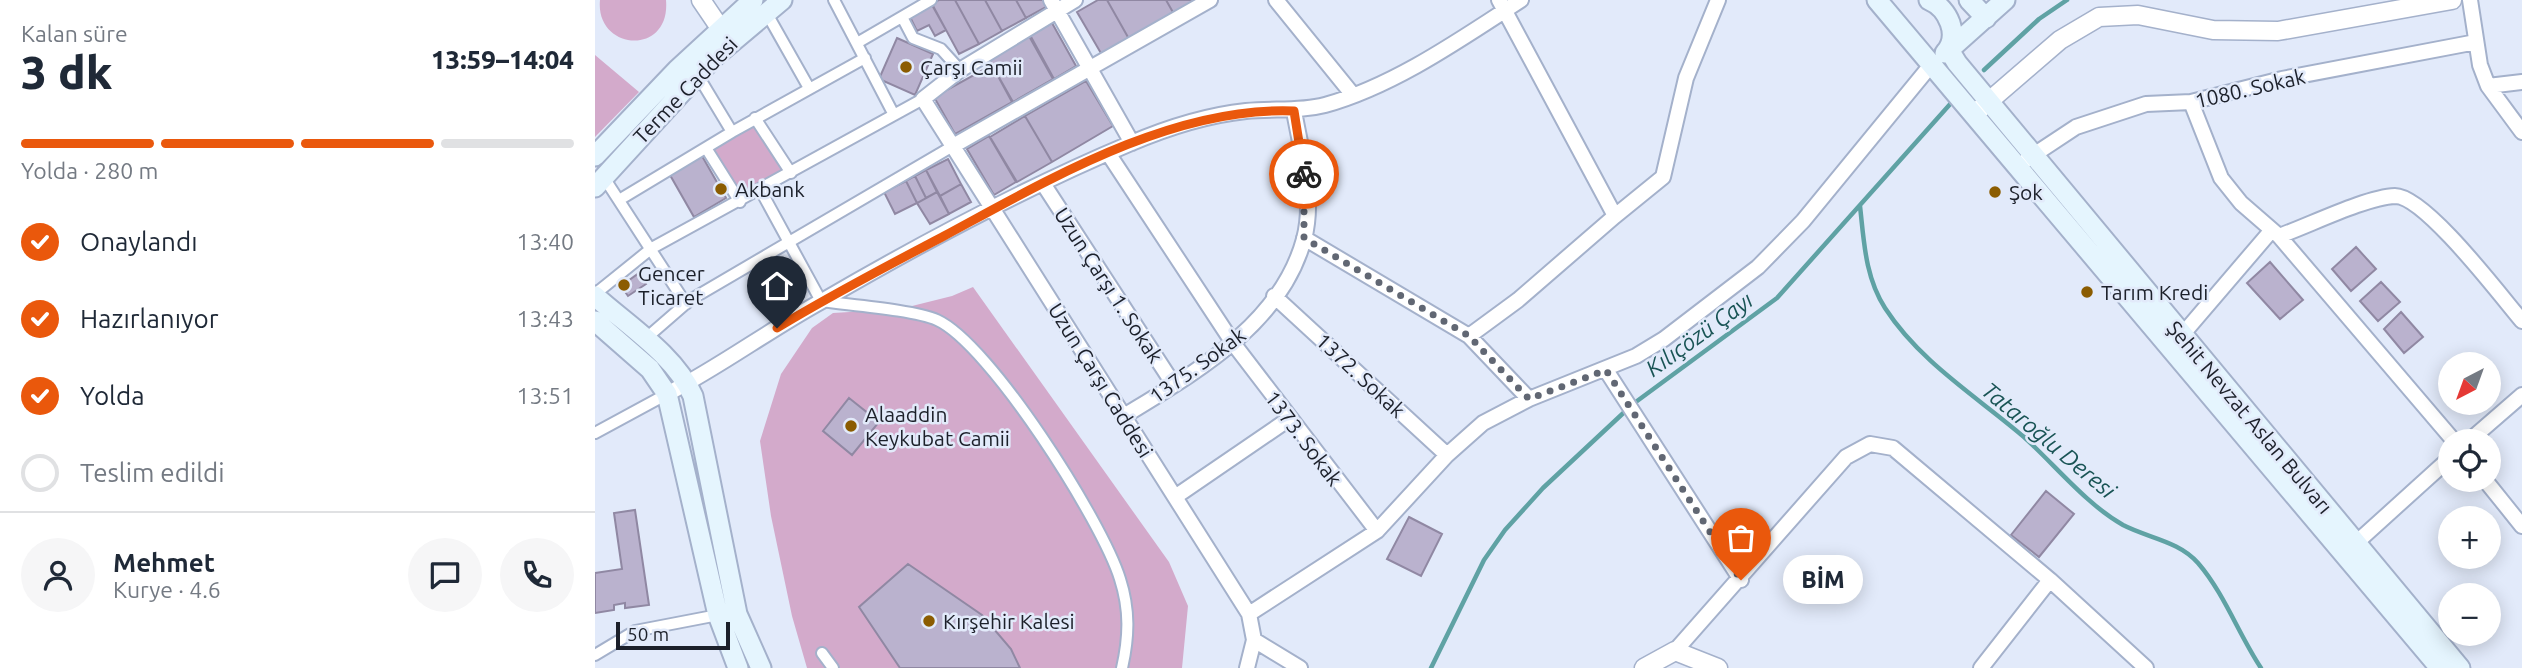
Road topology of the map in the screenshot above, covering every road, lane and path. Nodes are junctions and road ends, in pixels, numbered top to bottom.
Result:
1 (701, 0) edge
2 (782, 0) edge
3 (834, 0) edge
4 (931, 0) edge
5 (1075, 0) edge
6 (1210, 0) edge
7 (1276, 0) edge
8 (1521, 0) edge
9 (1718, 0) edge
10 (1905, 0) edge
11 (1929, 0) edge
12 (1969, 0) edge
13 (2005, 0) edge
14 (2452, 0) edge
15 (2470, 0) edge
16 (1882, 4) edge
17 (1054, 5) edge
18 (1502, 5) edge
19 (759, 6) edge
20 (902, 17) junction
21 (1986, 18) junction
22 (720, 28) junction
23 (2476, 42) junction
24 (857, 43) junction
25 (865, 58) junction
26 (1945, 64) junction
27 (1090, 69) junction
28 (960, 70) junction
29 (697, 74) junction
30 (2522, 82) edge
31 (2488, 86) junction
32 (809, 88) junction
33 (1353, 95) junction
34 (923, 99) junction
35 (2191, 103) junction
36 (1981, 107) junction
37 (1294, 111) junction
38 (894, 116) junction
39 (755, 118) junction
40 (732, 132) junction
41 (2522, 132) edge
42 (1132, 143) junction
43 (953, 146) junction
44 (706, 148) junction
45 (1108, 153) junction
46 (595, 156) edge
47 (2026, 160) junction
48 (791, 173) junction
49 (599, 182) edge
50 (1044, 185) junction
51 (761, 191) junction
52 (619, 200) junction
53 (740, 202) junction
54 (993, 210) junction
55 (1615, 216) junction
56 (2275, 234) junction
57 (1304, 238) junction
58 (789, 241) junction
59 (652, 248) junction
60 (595, 295) edge
61 (1275, 296) junction
62 (821, 301) junction
63 (686, 304) junction
64 (595, 321) edge
65 (2522, 321) edge
66 (2182, 335) junction
67 (1469, 336) junction
68 (644, 340) junction
69 (1233, 343) junction
70 (1606, 370) junction
71 (687, 384) junction
72 (1174, 385) junction
73 (667, 394) junction
74 (2522, 395) edge
75 (1529, 399) junction
76 (1124, 416) junction
77 (1289, 419) junction
78 (2443, 429) edge
79 (2483, 429) edge
80 (595, 433) edge
81 (1447, 455) junction
82 (2438, 469) edge
83 (2495, 492) edge
84 (1175, 497) junction
85 (2522, 526) edge
86 (1377, 531) junction
87 (2356, 543) junction
88 (1741, 580) junction
89 (2050, 580) junction
90 (1249, 614) junction
91 (718, 615) junction
92 (1254, 640) junction
93 (1675, 651) junction
94 (822, 653) dead end
95 (595, 655) edge
96 (738, 668) edge
97 (761, 668) edge
98 (833, 668) edge
99 (1122, 668) edge
100 (1247, 668) edge
101 (1300, 668) edge
102 (1644, 668) edge
103 (1718, 668) edge
104 (1981, 668) edge
105 (2146, 668) edge
106 (2440, 668) edge
107 (2460, 668) edge

1 - 22 street
2 - 19 main road, Terme Caddesi
3 - 24 street
4 - 20 street
5 - 17 street
6 - 27 street
7 - 33 street
8 - 18 street
9 - 55 street
10 - 16 main road
11 - 26 main road
12 - 21 main road
13 - 21 main road
14 - 36 street
15 - 23 street
16 - 26 main road
17 - 27 street
17 - 28 street
18 - 33 street
18 - 55 street
19 - 22 main road, Terme Caddesi
19 - 29 main road, Terme Caddesi
19 - 32 street
20 - 24 street
20 - 28 street
21 - 26 main road
22 - 46 main road, Terme Caddesi
23 - 31 street
23 - 35 street, 1080. Sokak
24 - 25 street
25 - 32 street
25 - 38 street
26 - 36 main road, Şehit Nevzat Aslan Bulvarı
26 - 70 street
27 - 42 street
27 - 43 street
28 - 34 street
29 - 40 street
29 - 49 main road, Terme Caddesi
30 - 31 street
31 - 41 street
32 - 39 street
33 - 37 street
34 - 38 street
34 - 43 street, Uzun Çarşı Caddesi
35 - 47 street, 1080. Sokak
35 - 56 street
36 - 47 main road, Şehit Nevzat Aslan Bulvarı
37 - 42 street
37 - 57 street, 1375. Sokak
38 - 48 street
39 - 40 street
39 - 48 street
40 - 44 street
42 - 45 street
43 - 54 street, Uzun Çarşı Caddesi
43 - 58 street
44 - 52 street
44 - 53 street
45 - 50 street
45 - 69 street, 1373. Sokak
47 - 66 main road, Şehit Nevzat Aslan Bulvarı
47 - 106 main road, Şehit Nevzat Aslan Bulvarı
48 - 51 street
49 - 52 street
50 - 54 street
50 - 72 street, Uzun Çarşı 1. Sokak
51 - 53 street
51 - 58 street
52 - 59 street
53 - 59 street
54 - 62 street
54 - 76 street, Uzun Çarşı Caddesi
55 - 67 street
56 - 65 street
56 - 66 street
56 - 78 street
57 - 61 street, 1375. Sokak
57 - 67 street
58 - 62 street
58 - 63 street
59 - 60 street
59 - 63 street
60 - 68 main road
61 - 69 street, 1375. Sokak
61 - 81 street, 1372. Sokak
62 - 71 street
62 - 99 street
63 - 68 street
64 - 73 main road
66 - 87 main road, Şehit Nevzat Aslan Bulvarı
67 - 75 street
68 - 71 main road
69 - 72 street, 1375. Sokak
69 - 77 street, 1373. Sokak
70 - 75 street
70 - 88 street
71 - 73 street
71 - 97 main road
72 - 76 street, 1375. Sokak
73 - 80 street
73 - 91 main road
74 - 79 street
75 - 81 street
76 - 84 street, Uzun Çarşı Caddesi
77 - 84 street
77 - 86 street, 1373. Sokak
81 - 86 street
82 - 87 street
83 - 85 street
84 - 90 street, Uzun Çarşı Caddesi
86 - 90 street
87 - 107 main road, Şehit Nevzat Aslan Bulvarı
88 - 89 street
88 - 93 street
89 - 104 street
89 - 105 street
90 - 92 street, Uzun Çarşı Caddesi
91 - 95 street
91 - 96 main road
92 - 100 street, Uzun Çarşı Caddesi
92 - 101 street
93 - 102 street
93 - 103 street
94 - 98 street

